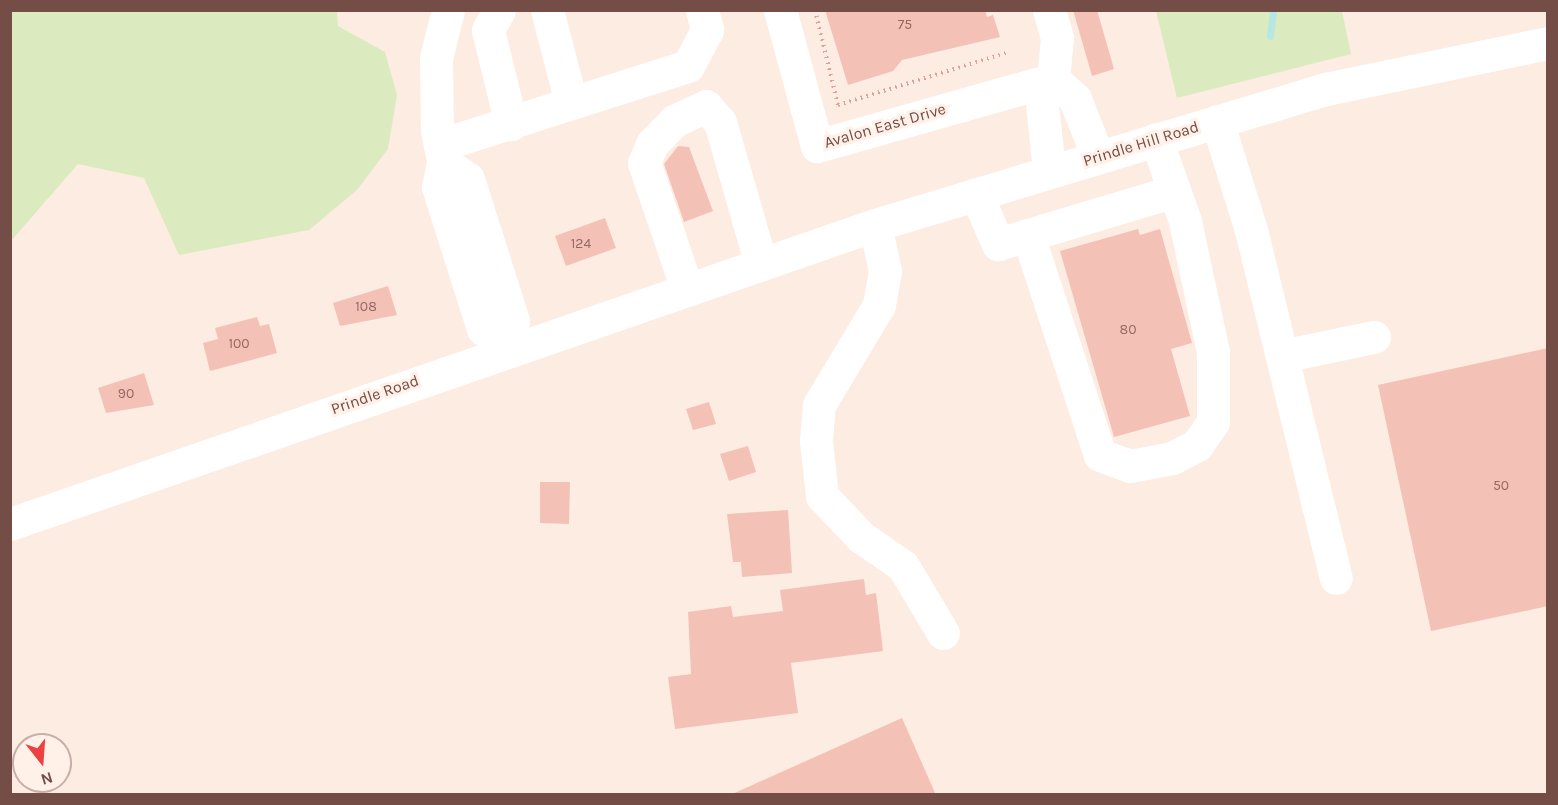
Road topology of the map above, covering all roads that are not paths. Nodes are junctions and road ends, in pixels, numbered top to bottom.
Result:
1 (448, 10) edge
2 (499, 10) edge
3 (547, 10) edge
4 (702, 10) edge
5 (780, 10) edge
6 (1049, 10) edge
7 (1548, 43) edge
8 (1053, 79) junction
9 (571, 103) junction
10 (1216, 121) junction
11 (511, 124) junction
12 (1156, 138) junction
13 (441, 154) junction
14 (1098, 157) junction
15 (1049, 171) junction
16 (1171, 192) junction
17 (976, 194) junction
18 (875, 225) junction
19 (1028, 235) junction
20 (751, 268) junction
21 (687, 289) junction
22 (1374, 337) dead end
23 (504, 342) junction
24 (1282, 356) junction
25 (10, 524) edge
26 (1336, 578) dead end
27 (943, 633) dead end

1 - 13 street
2 - 11 street
3 - 9 street
4 - 9 street
5 - 8 street, Avalon East Drive
6 - 8 street
7 - 10 street, Prindle Hill Road
8 - 14 street
8 - 15 street
9 - 11 street
10 - 12 street, Prindle Hill Road
10 - 24 street
11 - 13 street
12 - 14 street, Prindle Hill Road
12 - 16 street
13 - 23 street
14 - 15 street, Prindle Hill Road
15 - 17 street, Prindle Hill Road
16 - 19 street
16 - 19 street
17 - 18 street, Prindle Hill Road
17 - 19 street
18 - 20 street, Prindle Hill Road
18 - 27 street
20 - 21 street, Prindle Road
20 - 21 street
21 - 23 street, Prindle Road
22 - 24 street
23 - 25 street, Prindle Road
24 - 26 street

